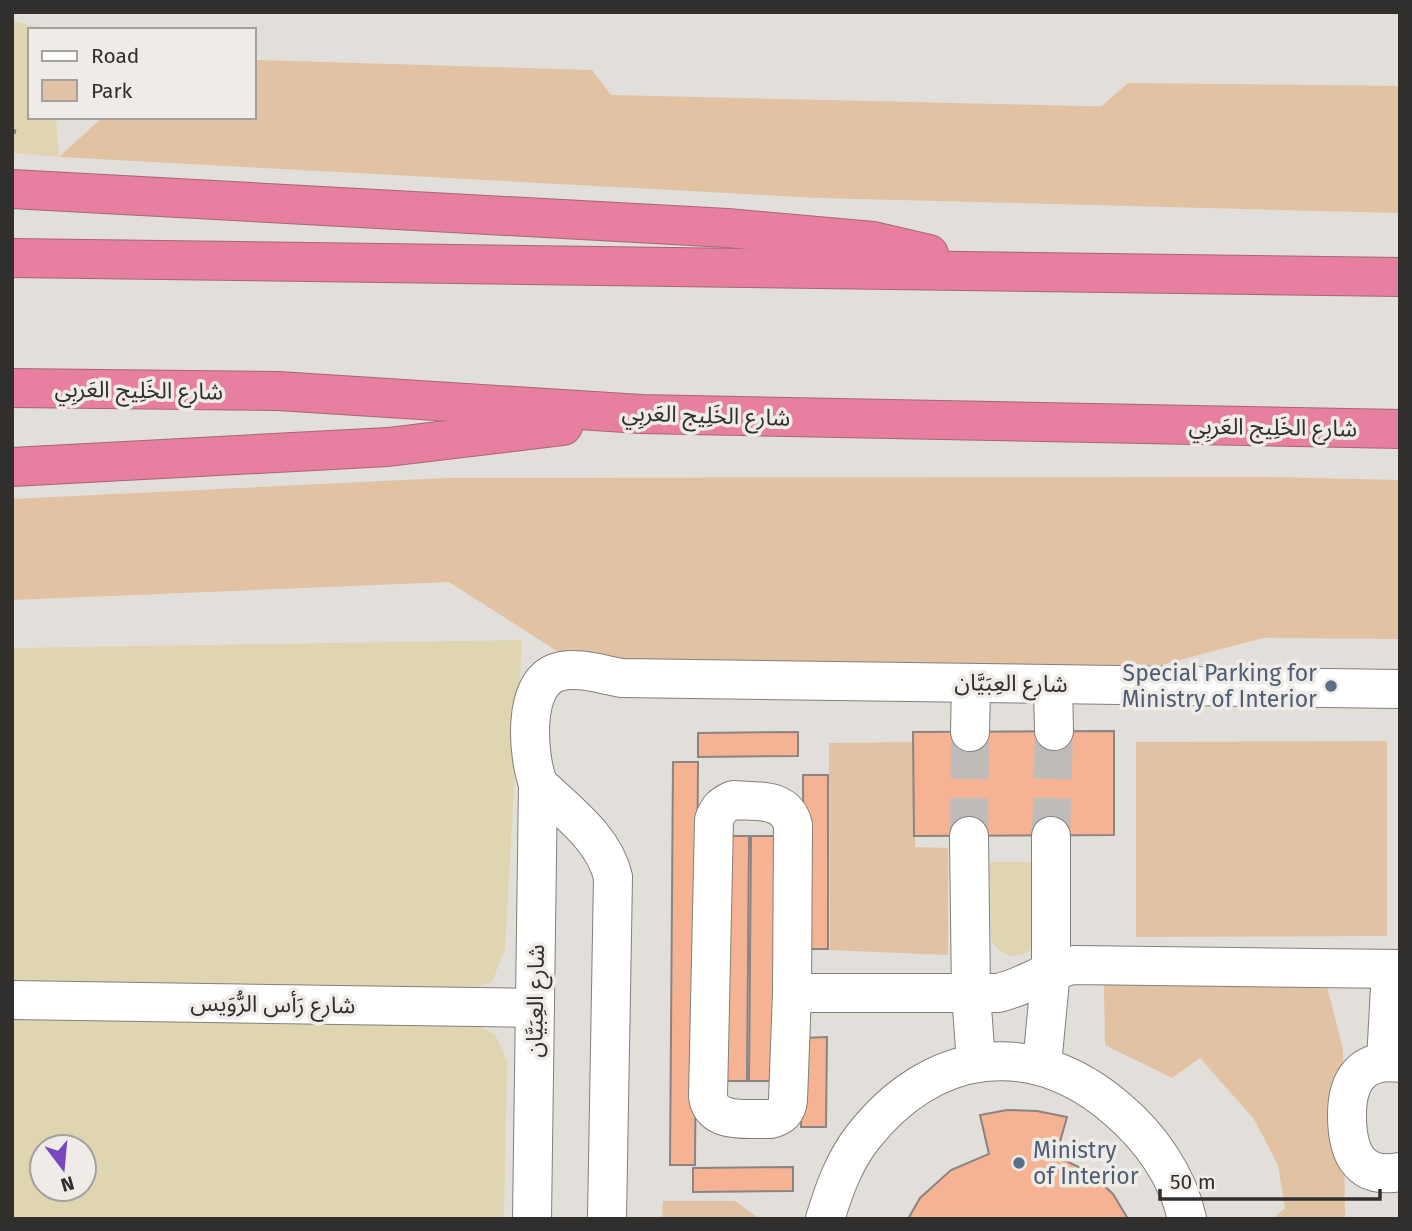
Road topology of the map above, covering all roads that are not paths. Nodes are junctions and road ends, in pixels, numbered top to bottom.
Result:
1 (12, 190) edge
2 (12, 258) edge
3 (985, 270) junction
4 (1400, 277) edge
5 (12, 388) edge
6 (641, 414) junction
7 (1400, 429) edge
8 (12, 467) edge
9 (971, 683) junction
10 (1054, 684) junction
11 (1400, 689) edge
12 (1054, 731) tunnel mouth
13 (970, 732) tunnel mouth
14 (538, 784) junction
15 (969, 836) tunnel mouth
16 (1051, 836) tunnel mouth
17 (1395, 969) edge
18 (1051, 970) junction
19 (792, 993) junction
20 (971, 994) junction
21 (12, 1000) edge
22 (535, 1008) junction
23 (976, 1062) junction
24 (1393, 1062) edge
25 (1042, 1065) junction
26 (1400, 1171) edge
27 (532, 1219) edge
28 (607, 1219) edge
29 (825, 1219) edge
30 (1187, 1219) edge

1 - 3 highway
2 - 3 highway
3 - 4 highway
5 - 6 highway, شارع الخَلِيج العَربِي
6 - 7 highway, شارع الخَلِيج العَربِي
6 - 8 highway
9 - 10 street, شارع العِبَيَّان
9 - 13 street
9 - 14 street, شارع العِبَيَّان
10 - 11 street, شارع العِبَيَّان
10 - 12 street
14 - 22 street, شارع العِبَيَّان
14 - 28 street
15 - 20 street
16 - 18 street
17 - 18 street
17 - 24 street
18 - 20 street
18 - 25 street
19 - 19 street
19 - 20 street
20 - 23 street
21 - 22 street, شارع رَأس الرُّوَيس
22 - 27 street, شارع العِبَيَّان
23 - 25 street
23 - 29 street
24 - 26 street
25 - 30 street

